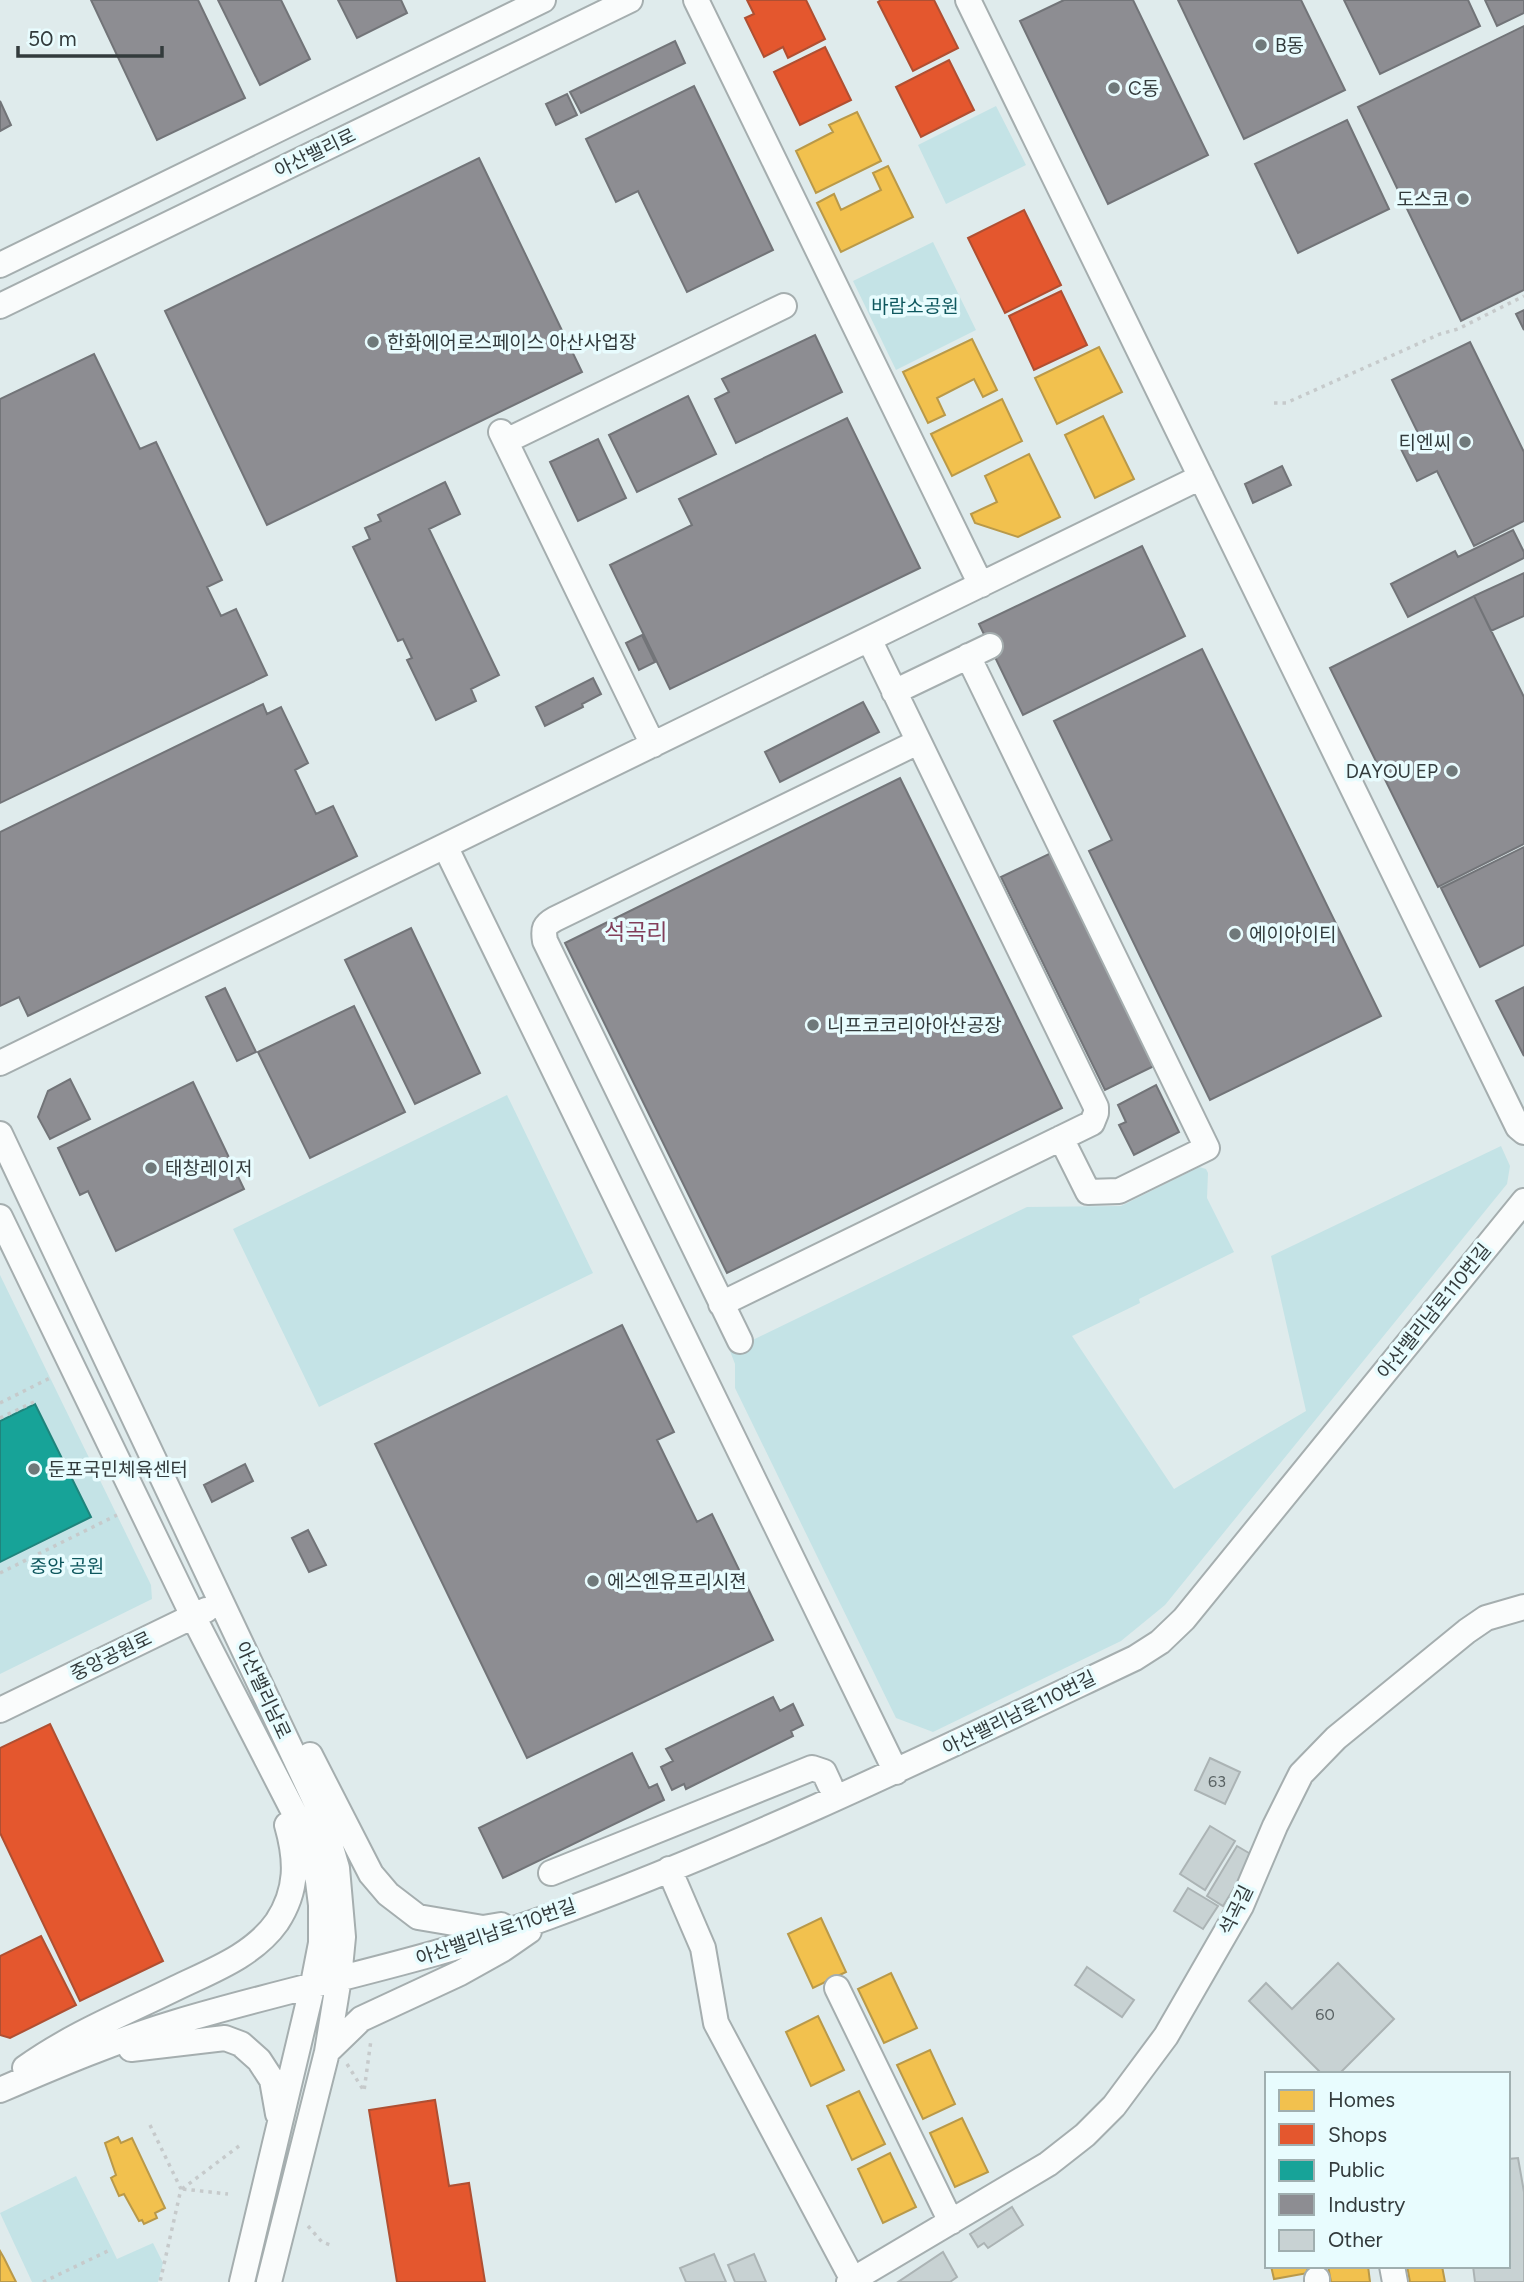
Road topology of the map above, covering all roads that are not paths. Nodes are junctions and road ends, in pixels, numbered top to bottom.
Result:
1 (543, 0) edge
2 (630, 0) edge
3 (696, 0) edge
4 (968, 0) edge
5 (0, 265) edge
6 (0, 306) edge
7 (784, 306) dead end
8 (1201, 477) junction
9 (981, 584) junction
10 (869, 639) junction
11 (894, 692) junction
12 (918, 741) junction
13 (653, 745) junction
14 (445, 846) junction
15 (0, 1063) edge
16 (1524, 1132) edge
17 (0, 1134) edge
18 (1061, 1138) junction
19 (1524, 1201) edge
20 (0, 1217) edge
21 (721, 1304) junction
22 (740, 1341) dead end
23 (222, 1602) junction
24 (1524, 1607) edge
25 (193, 1616) junction
26 (270, 1705) junction
27 (0, 1710) edge
28 (268, 1761) junction
29 (896, 1772) junction
30 (830, 1784) dead end
31 (669, 1869) junction
32 (551, 1873) dead end
33 (547, 1918) junction
34 (340, 1978) junction
35 (313, 1984) junction
36 (837, 1988) dead end
37 (79, 2056) junction
38 (337, 2057) junction
39 (0, 2088) edge
40 (280, 2125) junction
41 (951, 2222) junction
42 (852, 2281) edge
43 (242, 2282) edge
44 (269, 2282) edge

1 - 5 street, 아산밸리로
2 - 6 street, 아산밸리로
3 - 9 street
4 - 8 street
7 - 13 street
8 - 9 street
8 - 16 street
9 - 10 street
10 - 11 street
10 - 13 street
11 - 12 street
11 - 18 street
12 - 18 street
12 - 21 street
13 - 14 street
14 - 15 street
14 - 29 street
17 - 23 street, 아산밸리남로
18 - 21 street
19 - 29 street, 아산밸리남로110번길
20 - 25 street, 아산밸리남로
21 - 22 street
23 - 25 street, 중앙공원로
23 - 26 street, 아산밸리남로
24 - 41 street, 석곡길
25 - 27 street, 중앙공원로
25 - 28 street, 아산밸리남로
26 - 33 street
26 - 34 street, 아산밸리남로
28 - 35 street, 아산밸리남로
28 - 39 street
29 - 31 street, 아산밸리남로110번길
30 - 32 street
31 - 33 street, 아산밸리남로110번길
31 - 42 street, 석곡길
33 - 34 street, 아산밸리남로110번길
33 - 38 street
34 - 35 street, 아산밸리남로110번길
34 - 38 street, 아산밸리남로
35 - 37 street, 아산밸리남로110번길
35 - 40 street, 아산밸리남로
36 - 41 street
37 - 39 street
37 - 40 street
38 - 44 street, 아산밸리남로
40 - 43 street, 아산밸리남로
41 - 42 street, 석곡길

